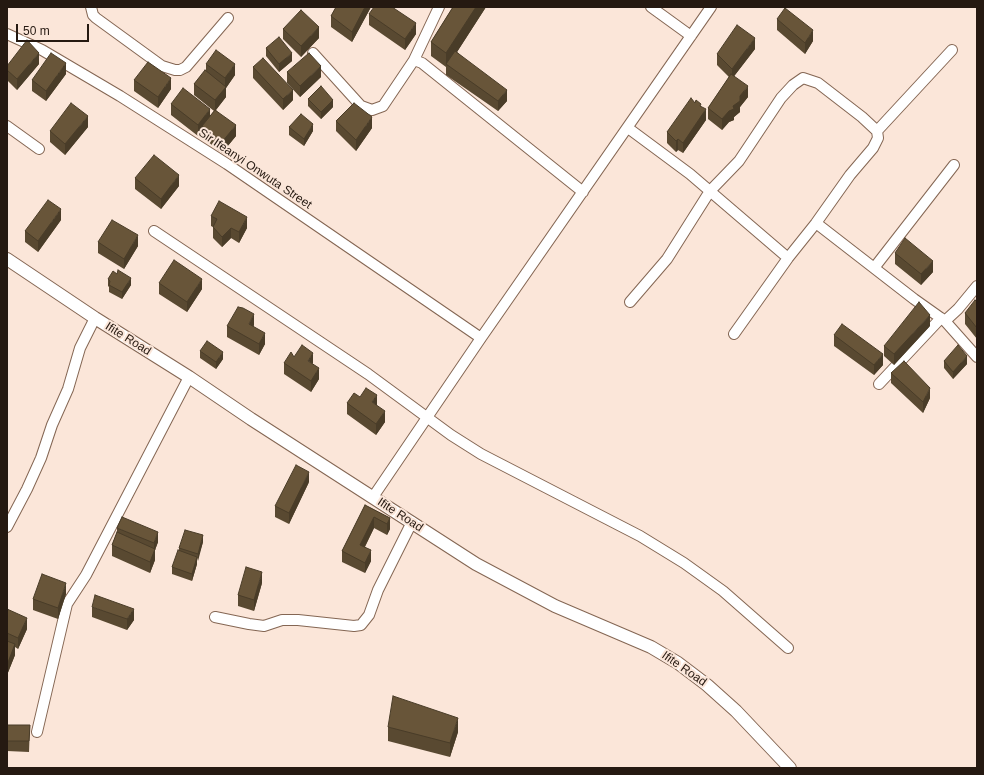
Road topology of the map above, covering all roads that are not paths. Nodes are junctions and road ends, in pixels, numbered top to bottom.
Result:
1 (91, 7) edge
2 (439, 7) edge
3 (650, 7) edge
4 (711, 7) edge
5 (228, 18) dead end
6 (7, 34) edge
7 (691, 36) junction
8 (952, 50) dead end
9 (313, 53) dead end
10 (414, 60) junction
11 (7, 126) edge
12 (628, 128) junction
13 (877, 131) junction
14 (39, 149) dead end
15 (954, 165) dead end
16 (583, 192) junction
17 (710, 192) junction
18 (816, 223) junction
19 (154, 231) dead end
20 (788, 258) junction
21 (7, 259) edge
22 (874, 268) junction
23 (977, 286) edge
24 (630, 302) dead end
25 (95, 318) junction
26 (943, 319) junction
27 (734, 334) dead end
28 (481, 338) junction
29 (977, 357) edge
30 (189, 377) junction
31 (879, 384) dead end
32 (428, 417) junction
33 (373, 497) junction
34 (412, 522) junction
35 (7, 527) edge
36 (215, 617) dead end
37 (788, 648) dead end
38 (37, 732) dead end
39 (790, 768) edge

1 - 5 street
2 - 10 street
3 - 7 street
4 - 7 street
6 - 28 street, Sir Ifeanyi Onwuta Street
7 - 12 street
8 - 13 street
9 - 10 street
10 - 16 street
11 - 14 street
12 - 16 street
12 - 17 street
13 - 17 street
13 - 18 street
15 - 22 street
16 - 28 street
17 - 20 street
17 - 24 street
18 - 20 street
18 - 22 street
19 - 32 street
20 - 27 street
21 - 25 street, Ifite Road
22 - 26 street
23 - 26 street
25 - 30 street, Ifite Road
25 - 35 street
26 - 29 street
26 - 31 street
28 - 32 street
30 - 33 street, Ifite Road
30 - 38 street
32 - 33 street
32 - 37 street
33 - 34 street, Ifite Road
34 - 36 street
34 - 39 street, Ifite Road

